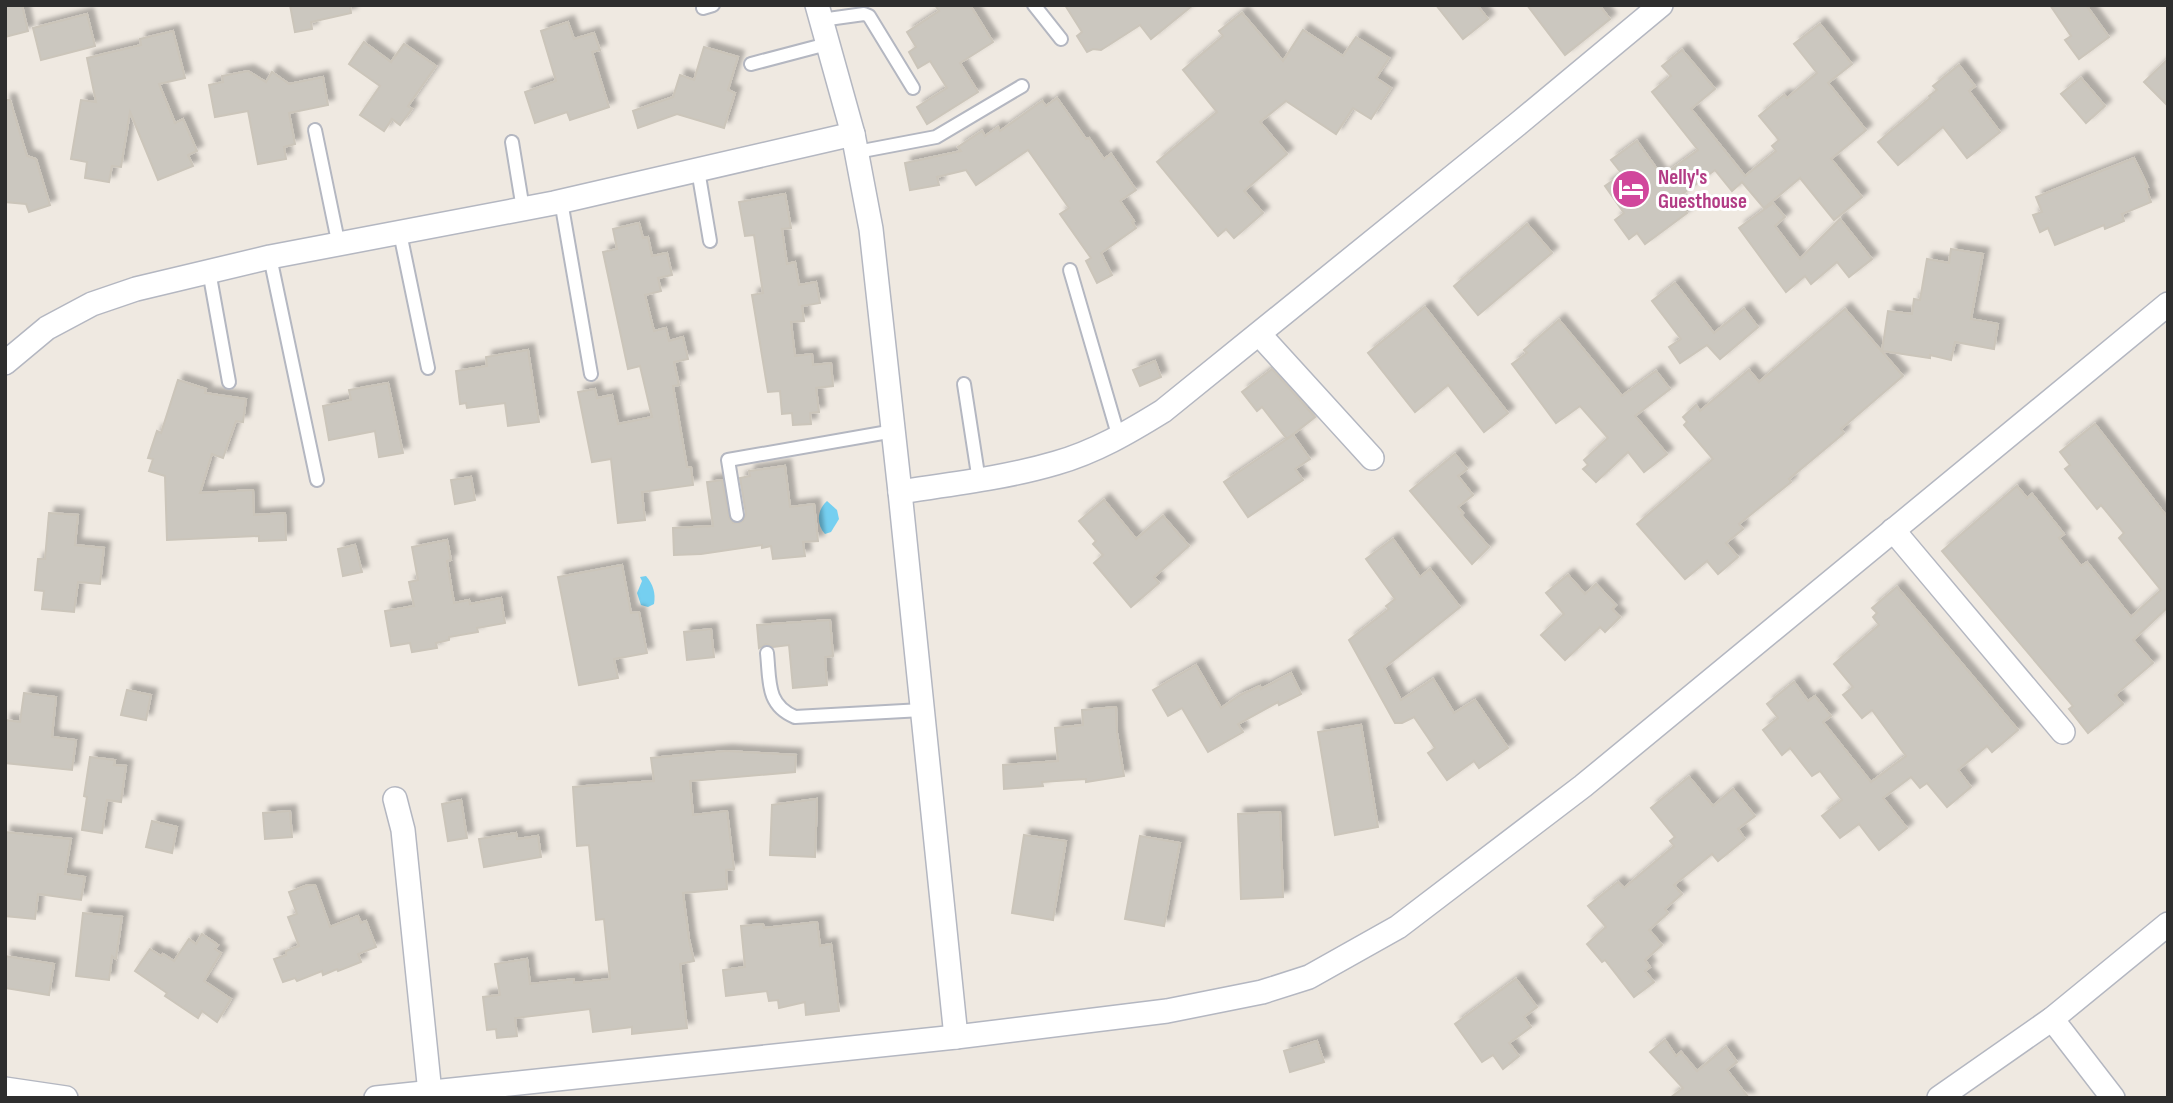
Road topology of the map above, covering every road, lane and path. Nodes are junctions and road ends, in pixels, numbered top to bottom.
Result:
1 (1034, 5) edge
2 (1661, 5) edge
3 (819, 13) edge
4 (1060, 39) dead end
5 (827, 44) junction
6 (751, 64) dead end
7 (1022, 86) dead end
8 (913, 88) dead end
9 (315, 130) dead end
10 (512, 142) dead end
11 (855, 143) junction
12 (698, 170) junction
13 (561, 201) junction
14 (523, 209) junction
15 (400, 233) junction
16 (709, 241) dead end
17 (338, 246) junction
18 (270, 257) junction
19 (1070, 270) dead end
20 (209, 271) junction
21 (2168, 304) edge
22 (1259, 334) junction
23 (5, 363) edge
24 (428, 368) dead end
25 (591, 374) dead end
26 (229, 382) dead end
27 (964, 384) dead end
28 (894, 431) junction
29 (1119, 438) junction
30 (1372, 458) dead end
31 (317, 480) dead end
32 (979, 481) junction
33 (900, 492) junction
34 (737, 516) dead end
35 (1893, 530) junction
36 (767, 653) dead end
37 (922, 710) junction
38 (2063, 732) dead end
39 (395, 799) dead end
40 (2168, 924) edge
41 (2052, 1019) junction
42 (956, 1037) junction
43 (5, 1089) edge
44 (430, 1093) junction
45 (66, 1098) edge
46 (376, 1098) edge
47 (1939, 1098) edge
48 (2113, 1098) edge

1 - 4 lane
2 - 22 street
3 - 5 street
3 - 8 lane
5 - 6 lane
5 - 11 street
7 - 11 lane
9 - 17 lane
10 - 14 lane
11 - 12 street
11 - 28 street
12 - 13 street
12 - 16 lane
13 - 14 street
13 - 25 lane
14 - 15 street
15 - 17 street
15 - 24 lane
17 - 18 street
18 - 20 street
18 - 31 lane
19 - 29 lane
20 - 23 street
20 - 26 lane
21 - 35 street
22 - 29 street
22 - 30 street
27 - 32 lane
28 - 33 street
28 - 34 lane
29 - 32 street
32 - 33 street
33 - 37 street
35 - 38 street
35 - 42 street
36 - 37 lane
37 - 42 street
39 - 44 street
40 - 41 street
41 - 47 street
41 - 48 street
42 - 44 street
43 - 45 street
44 - 46 street

